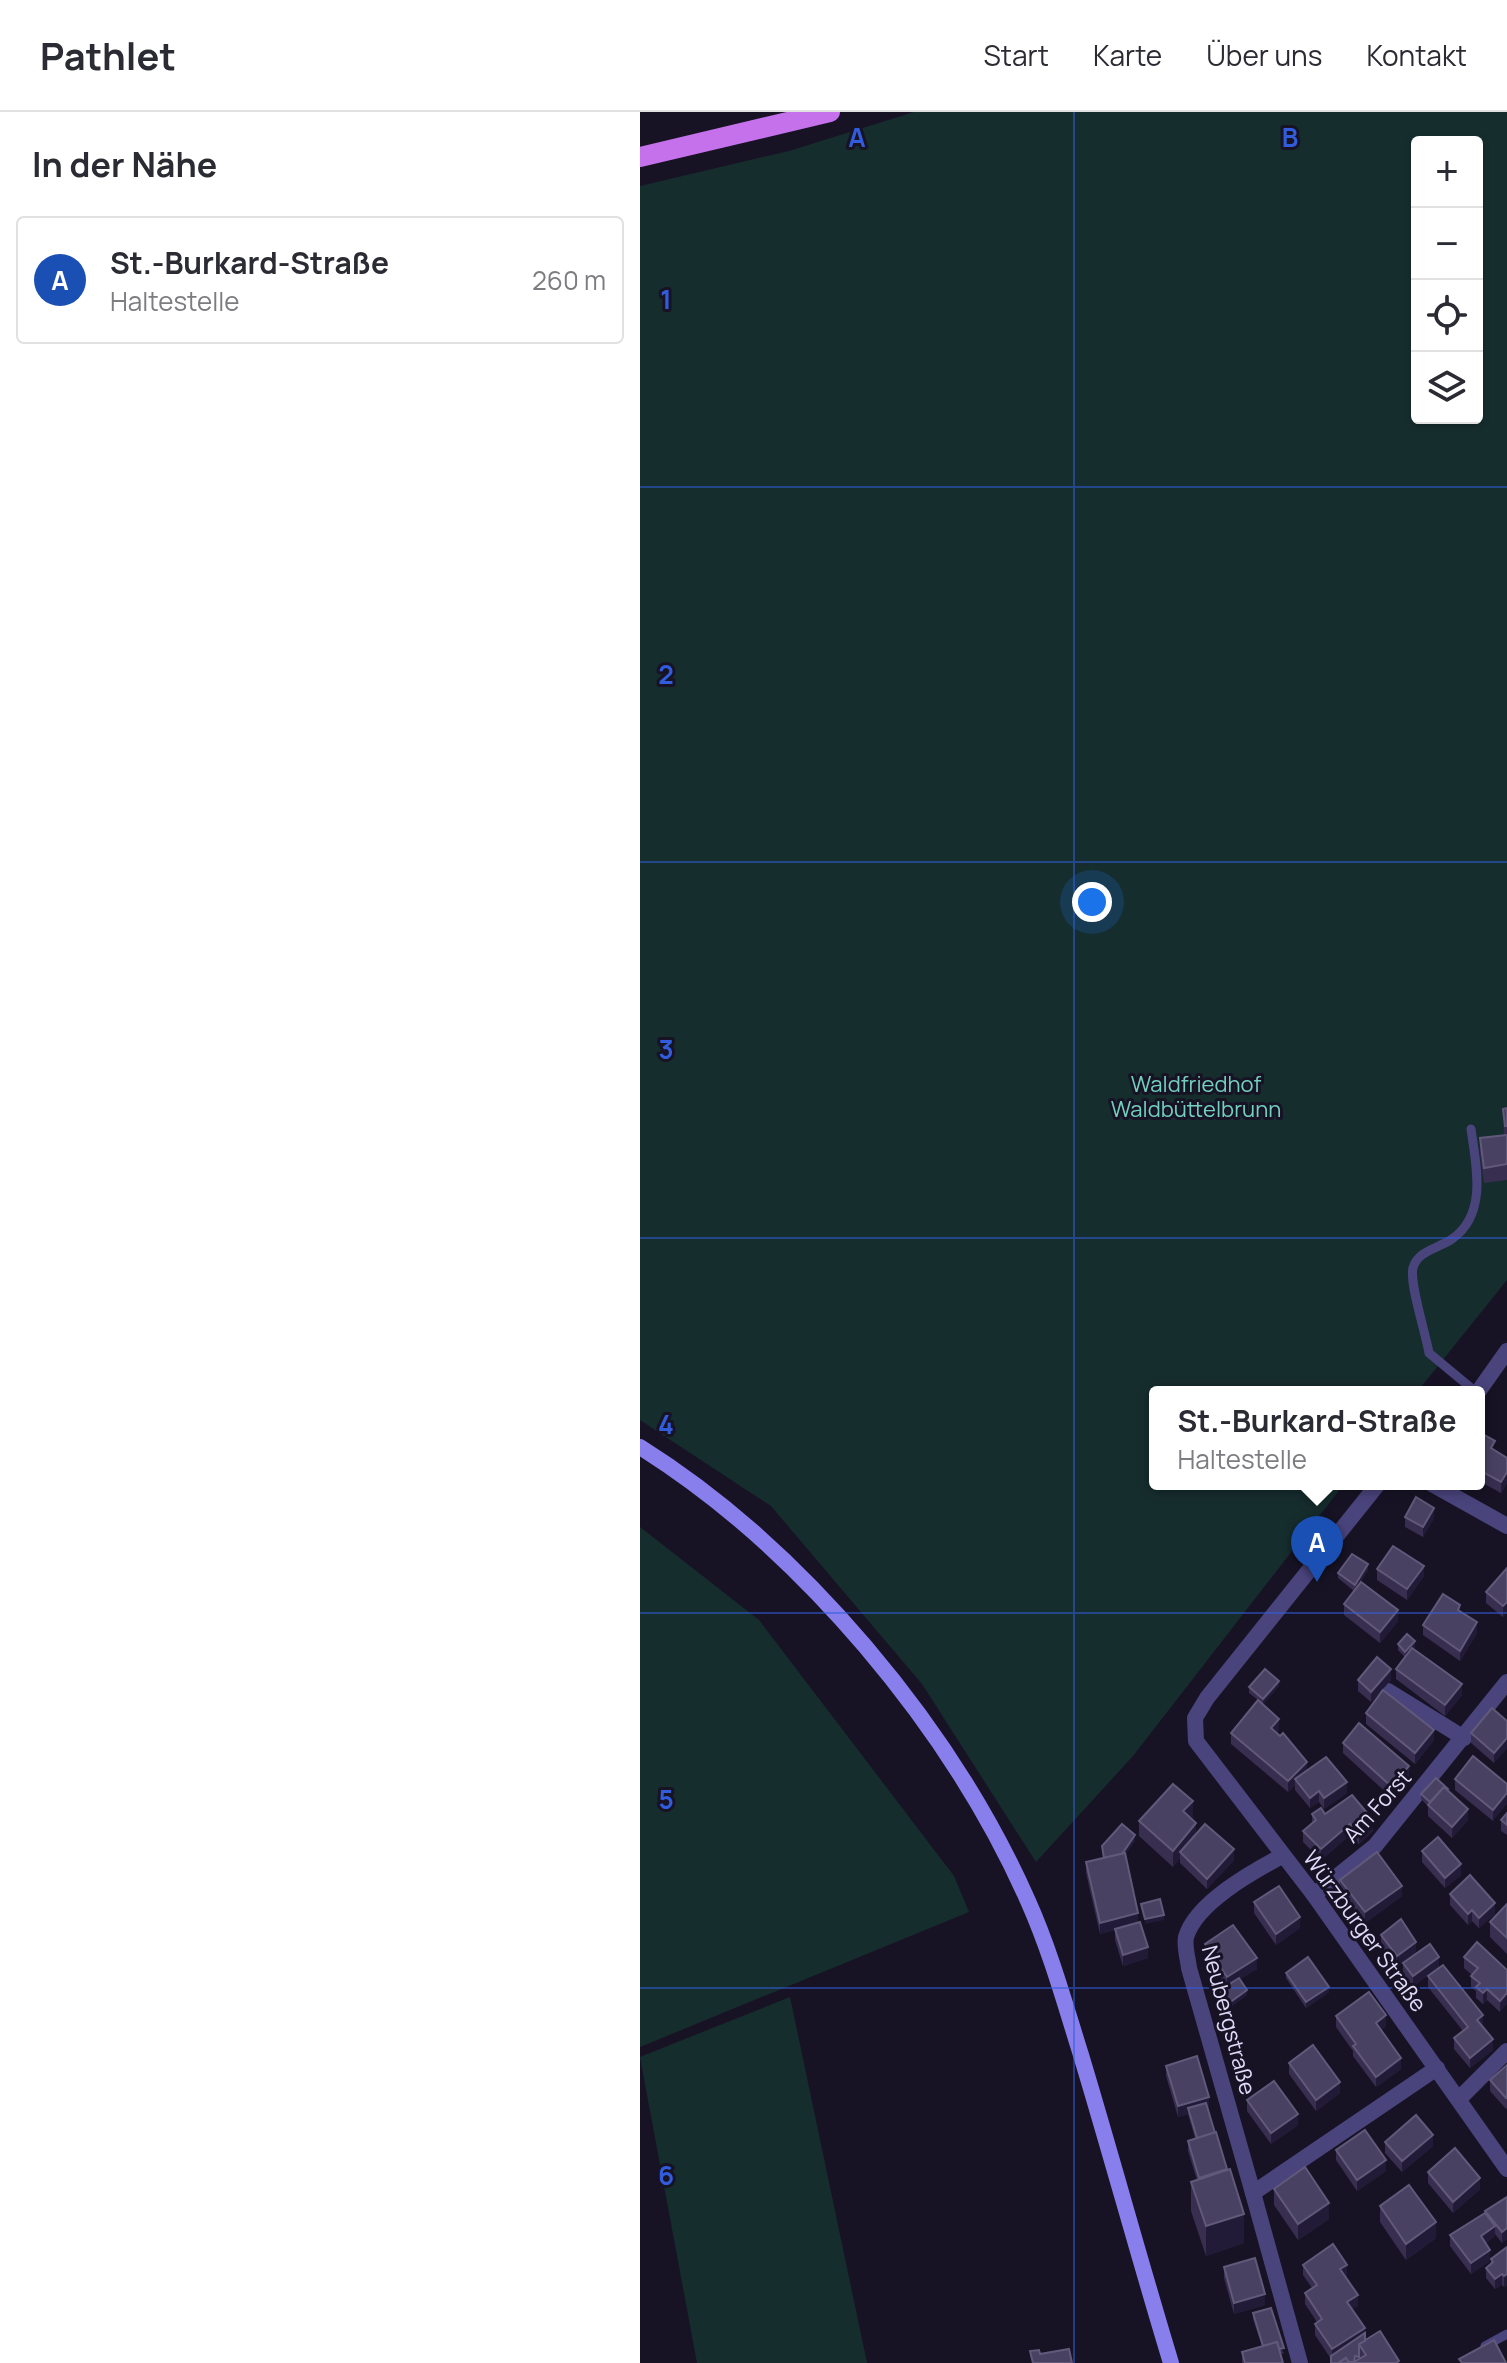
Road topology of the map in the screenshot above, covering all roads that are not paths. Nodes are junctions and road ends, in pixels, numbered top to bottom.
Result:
1 (830, 112) edge
2 (640, 157) edge
3 (1471, 1129) dead end
4 (1507, 1351) edge
5 (1470, 1386) edge
6 (1481, 1386) edge
7 (640, 1447) edge
8 (1373, 1490) edge
9 (1443, 1490) edge
10 (1507, 1526) edge
11 (1507, 1682) edge
12 (1388, 1691) edge
13 (1464, 1738) junction
14 (1282, 1856) junction
15 (1314, 1895) junction
16 (1507, 2051) edge
17 (1437, 2068) junction
18 (1459, 2099) junction
19 (1507, 2169) edge
20 (1253, 2193) junction
21 (1507, 2334) edge
22 (1475, 2352) edge
23 (1171, 2363) edge
24 (1300, 2363) edge

1 - 2 main road
3 - 5 lane
4 - 6 street
7 - 23 main road
8 - 14 street, Würzburger Straße
9 - 10 street
11 - 13 street, Am Forst
12 - 13 street
13 - 15 street, Am Forst
14 - 15 street, Würzburger Straße
14 - 20 street, Neubergstraße
15 - 17 street, Würzburger Straße
16 - 18 street
17 - 18 street, Würzburger Straße
17 - 20 street
18 - 19 street, Würzburger Straße
20 - 24 street, Neubergstraße
21 - 22 lane

